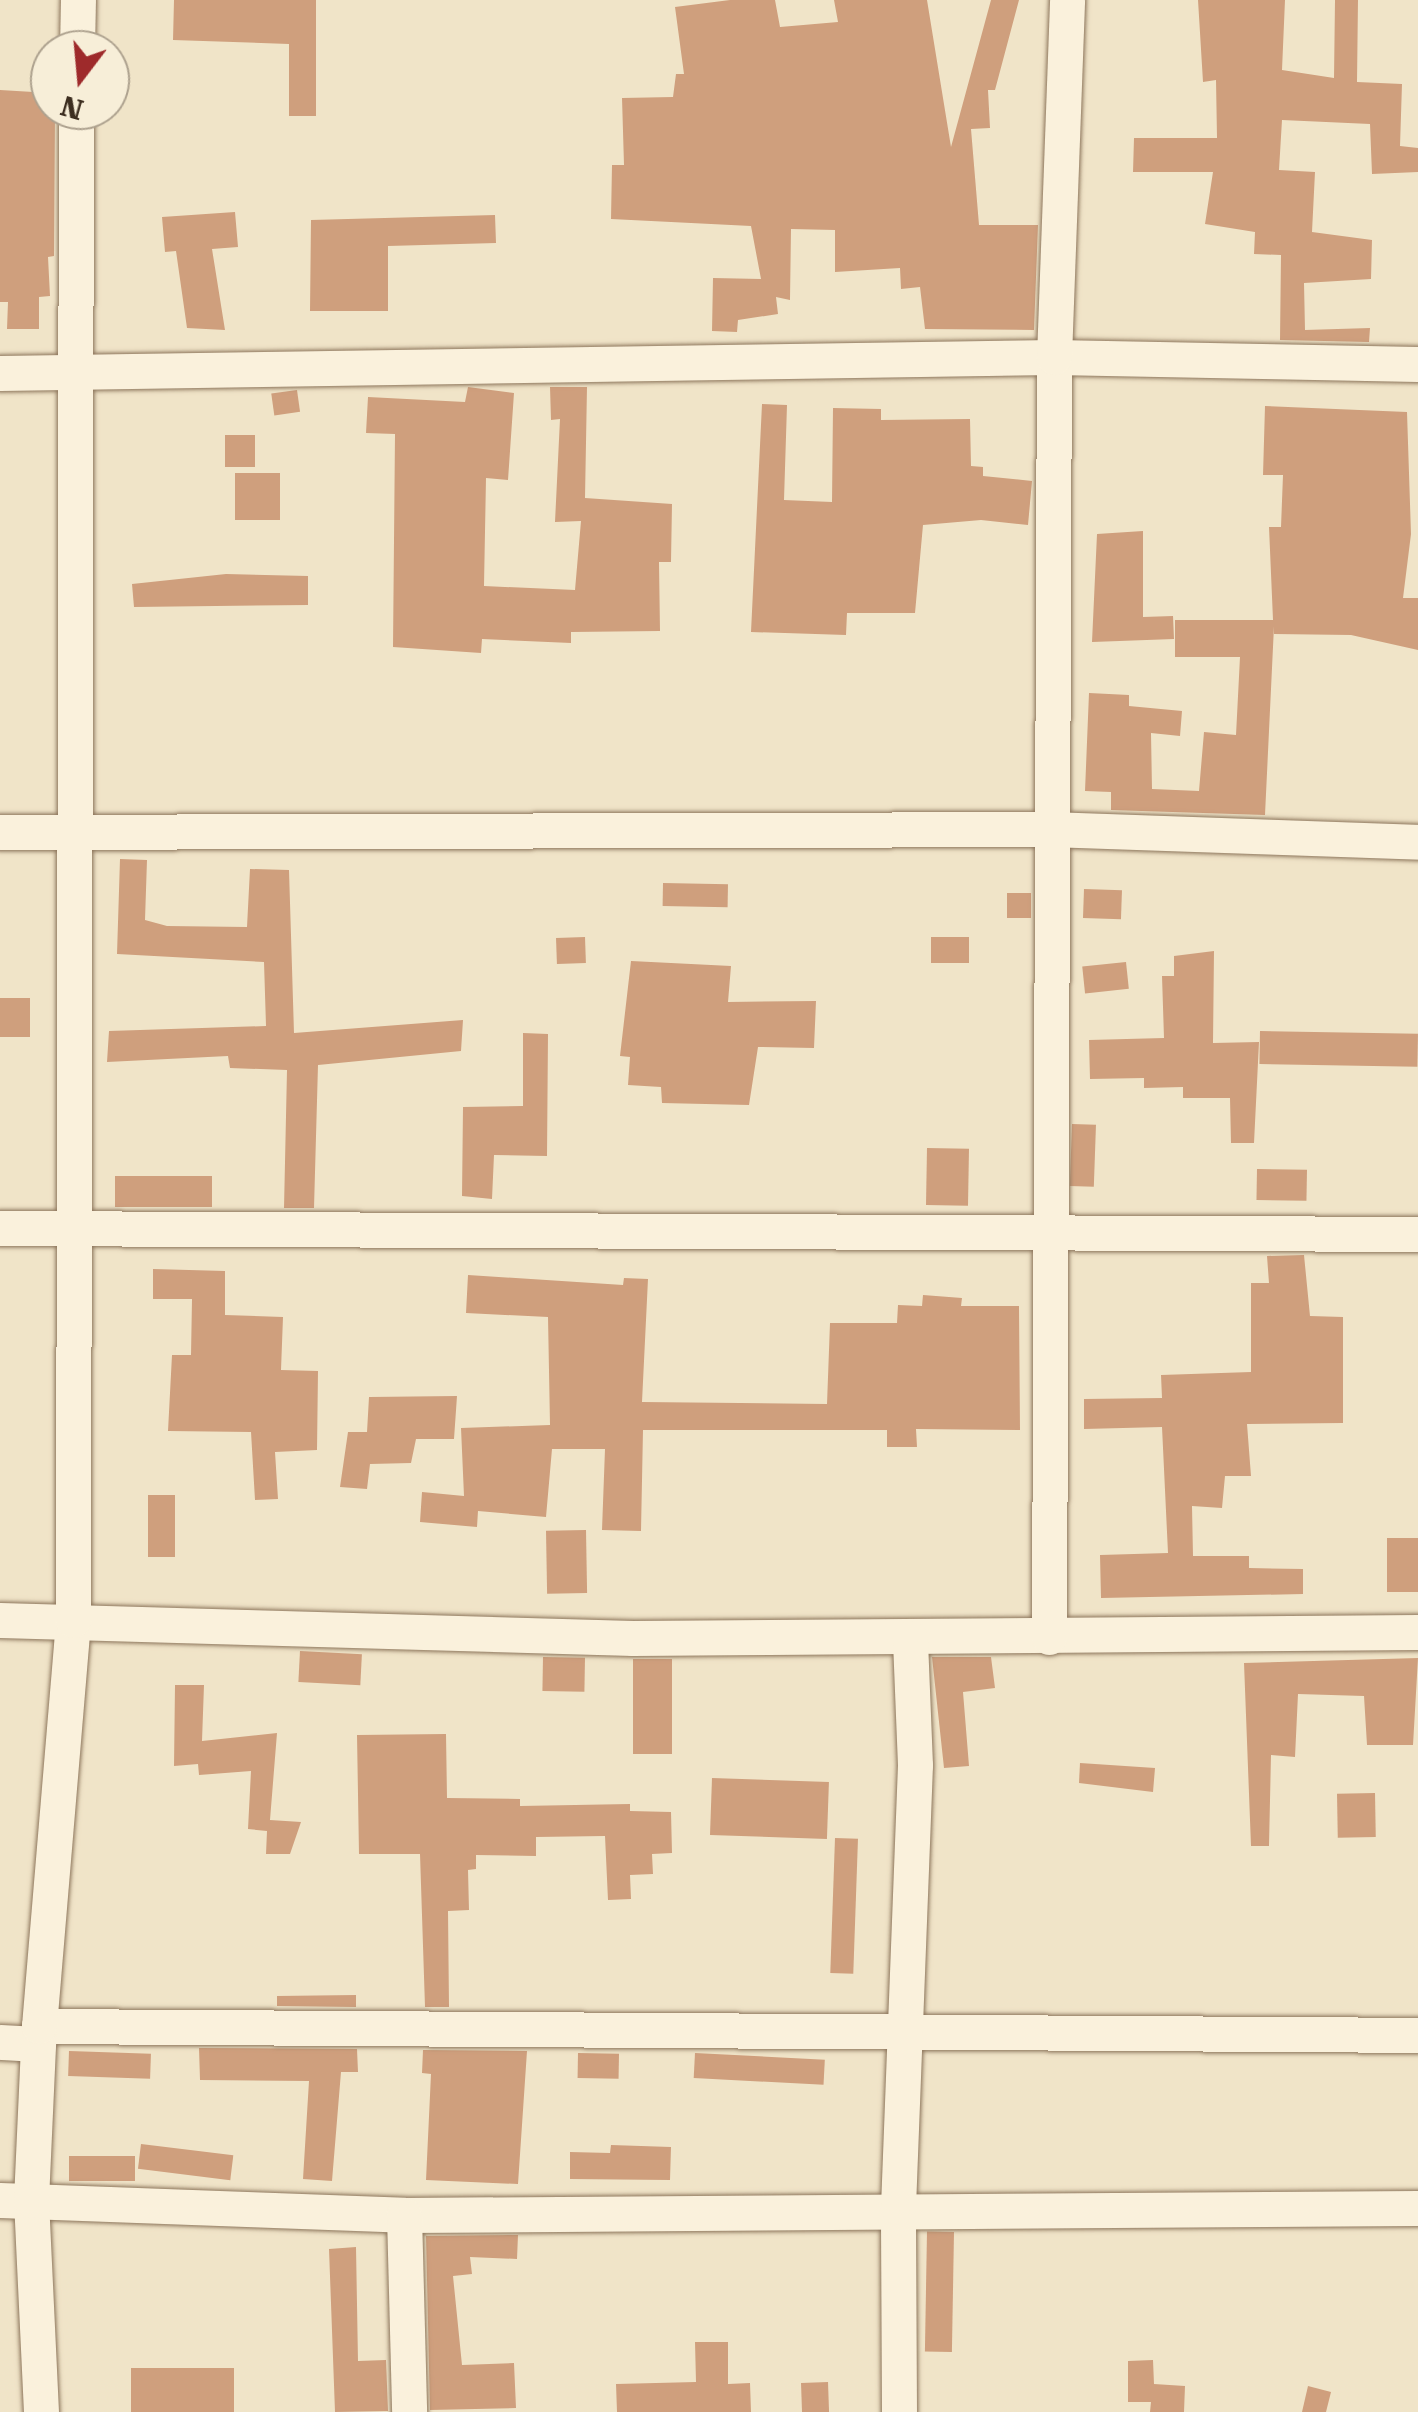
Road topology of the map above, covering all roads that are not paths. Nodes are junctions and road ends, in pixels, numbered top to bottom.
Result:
1 (78, 0) edge
2 (1067, 0) edge
3 (77, 30) edge
4 (76, 130) edge
5 (1054, 356) junction
6 (1418, 364) edge
7 (0, 372) edge
8 (73, 372) junction
9 (1052, 829) junction
10 (0, 832) edge
11 (74, 832) junction
12 (1418, 842) edge
13 (75, 1227) junction
14 (0, 1228) edge
15 (1054, 1230) junction
16 (1418, 1234) edge
17 (0, 1620) edge
18 (73, 1620) junction
19 (1418, 1632) edge
20 (1049, 1636) junction
21 (910, 1638) junction
22 (1418, 2034) edge
23 (38, 2035) junction
24 (904, 2035) junction
25 (0, 2042) edge
26 (16, 2200) edge
27 (898, 2207) junction
28 (1418, 2208) edge
29 (404, 2215) junction
30 (41, 2412) edge
31 (409, 2412) edge
32 (900, 2412) edge

1 - 3 street
2 - 5 street
4 - 8 street
5 - 6 street
5 - 8 street
5 - 9 street
7 - 8 street
8 - 11 street
9 - 11 street
9 - 12 street
9 - 15 street
10 - 11 street
11 - 13 street
13 - 14 street
13 - 15 street
13 - 18 street
15 - 16 street
15 - 20 street
17 - 18 street
18 - 21 street
18 - 23 street
19 - 20 street
20 - 21 street
21 - 24 street
22 - 24 street
23 - 24 street
23 - 25 street
23 - 26 street
24 - 27 street
26 - 29 street
26 - 30 street
27 - 28 street
27 - 29 street
27 - 32 street
29 - 31 street

